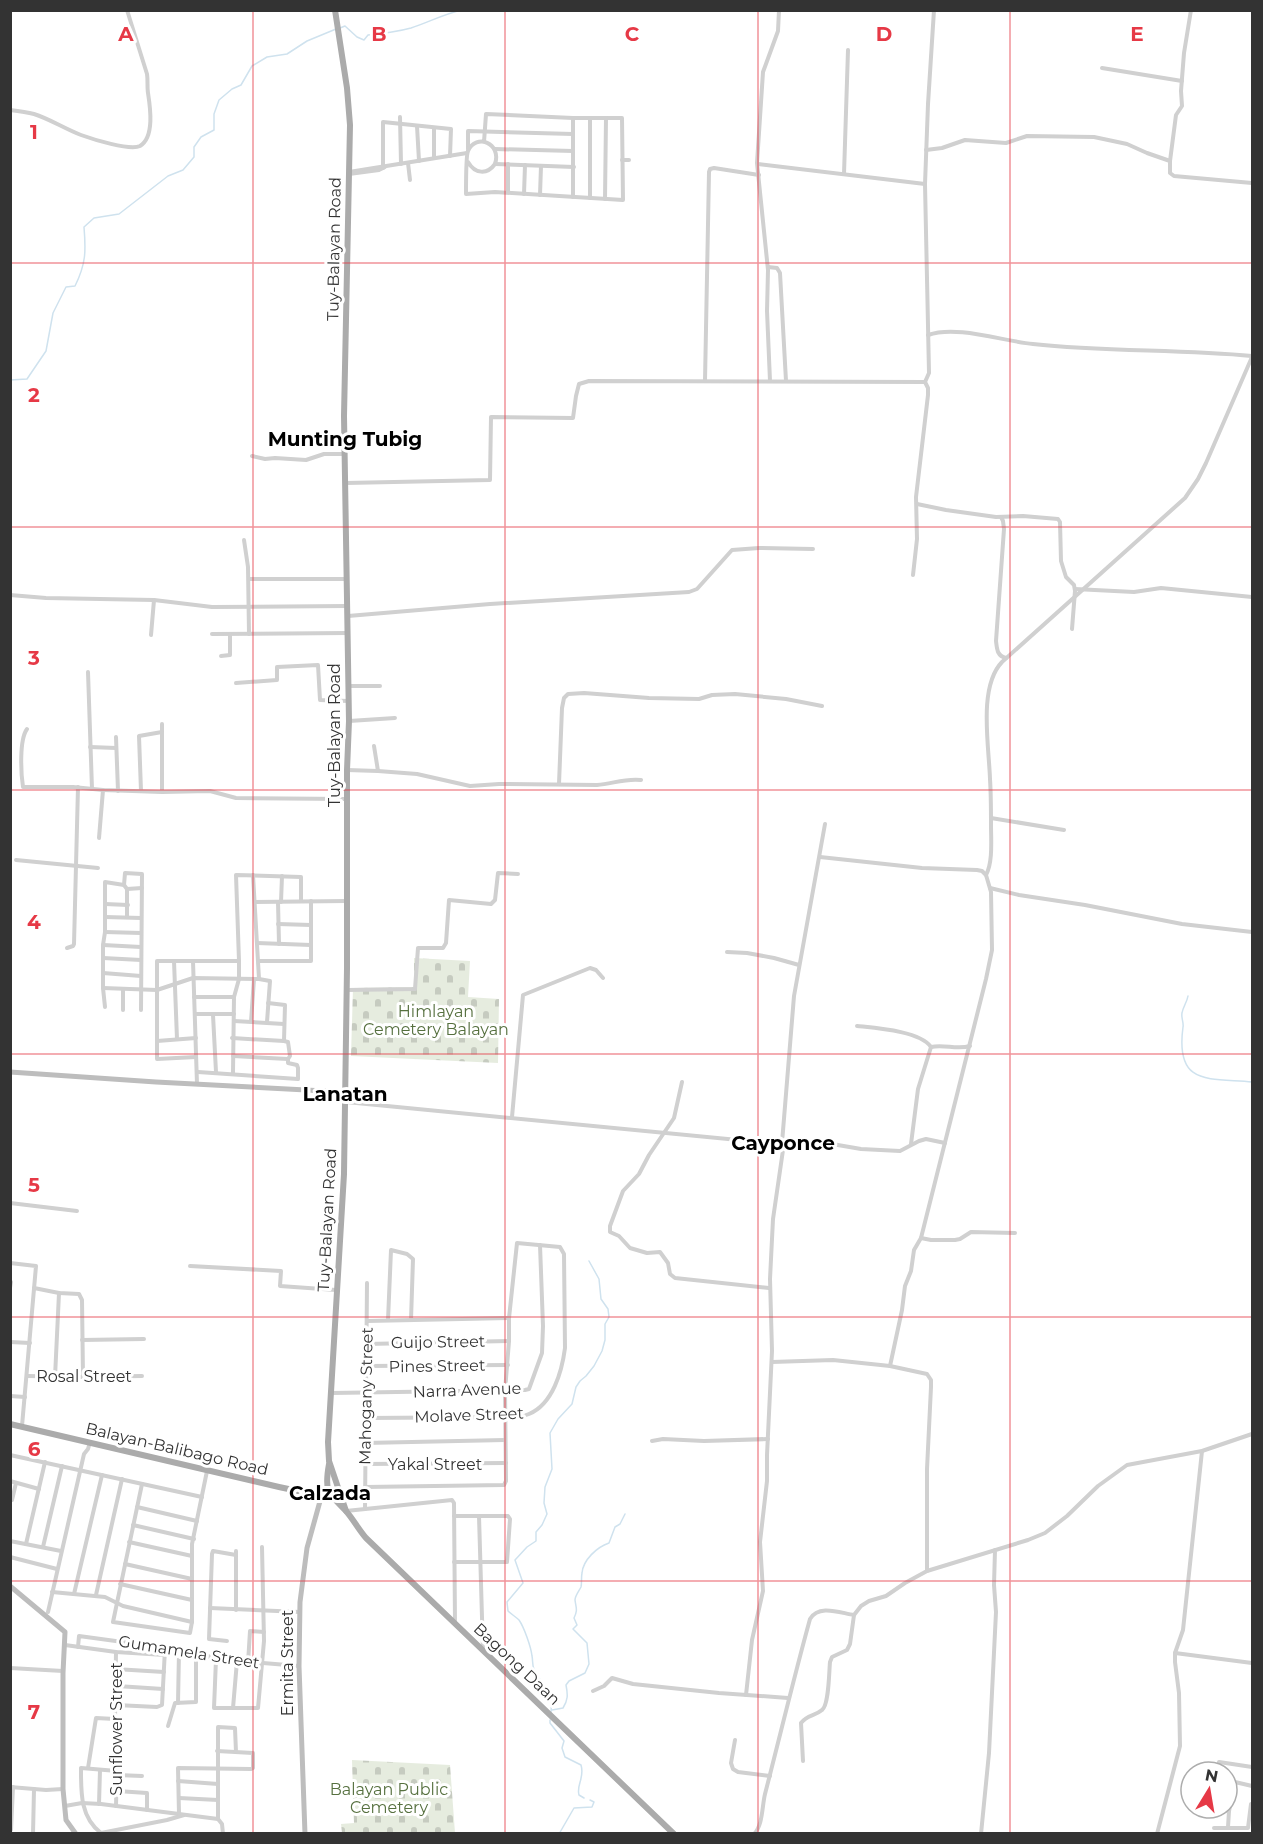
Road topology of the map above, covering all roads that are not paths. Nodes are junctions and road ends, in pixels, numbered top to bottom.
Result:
1 (127, 10) edge
2 (779, 10) edge
3 (934, 10) edge
4 (1191, 10) edge
5 (335, 13) edge
6 (848, 50) dead end
7 (1102, 68) dead end
8 (1182, 81) junction
9 (10, 110) edge
10 (400, 117) dead end
11 (573, 118) junction
12 (590, 118) junction
13 (606, 118) junction
14 (400, 124) junction
15 (417, 126) junction
16 (434, 128) junction
17 (484, 131) junction
18 (573, 134) junction
19 (484, 142) junction
20 (495, 149) junction
21 (926, 150) junction
22 (573, 151) junction
23 (468, 152) junction
24 (450, 156) junction
25 (434, 159) junction
26 (622, 160) junction
27 (629, 160) dead end
28 (419, 161) junction
29 (1170, 161) junction
30 (408, 162) junction
31 (468, 162) junction
32 (401, 164) junction
33 (495, 164) junction
34 (758, 164) junction
35 (508, 165) junction
36 (525, 165) junction
37 (541, 166) junction
38 (384, 167) junction
39 (574, 167) junction
40 (349, 173) junction
41 (844, 174) junction
42 (759, 175) junction
43 (410, 180) dead end
44 (925, 183) junction
45 (1252, 183) edge
46 (508, 192) junction
47 (524, 194) junction
48 (540, 195) junction
49 (573, 197) junction
50 (590, 198) junction
51 (605, 199) junction
52 (768, 267) junction
53 (928, 335) junction
54 (1252, 357) edge
55 (705, 381) junction
56 (770, 381) junction
57 (786, 381) junction
58 (925, 382) junction
59 (345, 454) junction
60 (252, 456) dead end
61 (346, 483) junction
62 (917, 504) junction
63 (1001, 517) junction
64 (244, 540) dead end
65 (813, 549) dead end
66 (913, 575) dead end
67 (249, 579) junction
68 (347, 579) junction
69 (1075, 589) junction
70 (1082, 590) junction
71 (10, 595) edge
72 (1252, 597) edge
73 (1076, 598) junction
74 (154, 600) junction
75 (348, 606) junction
76 (250, 607) junction
77 (348, 616) junction
78 (1072, 629) dead end
79 (348, 633) junction
80 (212, 634) dead end
81 (230, 634) junction
82 (249, 634) junction
83 (151, 635) dead end
84 (221, 656) dead end
85 (1007, 658) junction
86 (88, 672) dead end
87 (236, 682) dead end
88 (349, 686) junction
89 (380, 686) dead end
90 (349, 701) junction
91 (822, 706) dead end
92 (395, 718) dead end
93 (349, 721) junction
94 (162, 724) dead end
95 (27, 729) dead end
96 (162, 732) junction
97 (116, 737) dead end
98 (374, 746) dead end
99 (90, 747) junction
100 (116, 748) junction
101 (347, 770) junction
102 (378, 771) junction
103 (641, 780) dead end
104 (559, 784) junction
105 (78, 787) junction
106 (92, 789) junction
107 (103, 790) junction
108 (118, 791) junction
109 (141, 791) junction
110 (162, 792) junction
111 (347, 799) junction
112 (991, 818) junction
113 (825, 824) dead end
114 (1064, 830) dead end
115 (99, 838) dead end
116 (820, 857) junction
117 (16, 860) dead end
118 (76, 866) junction
119 (98, 868) dead end
120 (518, 874) dead end
121 (253, 875) junction
122 (986, 875) junction
123 (282, 876) junction
124 (126, 887) junction
125 (142, 888) junction
126 (990, 888) junction
127 (301, 901) junction
128 (311, 901) junction
129 (347, 901) junction
130 (255, 902) junction
131 (280, 902) junction
132 (105, 904) junction
133 (128, 904) junction
134 (105, 917) junction
135 (127, 917) junction
136 (141, 918) junction
137 (278, 924) junction
138 (311, 926) junction
139 (105, 932) junction
140 (1252, 932) edge
141 (141, 933) junction
142 (257, 943) junction
143 (279, 944) junction
144 (103, 945) junction
145 (311, 945) junction
146 (141, 946) junction
147 (67, 948) dead end
148 (727, 952) dead end
149 (103, 958) junction
150 (141, 960) junction
151 (193, 960) junction
152 (174, 961) junction
153 (239, 961) junction
154 (258, 961) junction
155 (799, 965) junction
156 (103, 973) junction
157 (141, 976) junction
158 (193, 978) junction
159 (603, 978) dead end
160 (238, 979) junction
161 (257, 979) junction
162 (174, 984) junction
163 (103, 988) junction
164 (123, 990) junction
165 (141, 990) junction
166 (157, 990) junction
167 (346, 990) junction
168 (194, 997) junction
169 (234, 997) junction
170 (268, 1003) junction
171 (105, 1007) dead end
172 (123, 1010) dead end
173 (141, 1010) dead end
174 (195, 1014) junction
175 (234, 1014) junction
176 (213, 1015) junction
177 (234, 1021) junction
178 (251, 1022) junction
179 (267, 1022) junction
180 (285, 1024) junction
181 (857, 1026) dead end
182 (196, 1038) junction
183 (232, 1038) junction
184 (177, 1039) junction
185 (157, 1041) junction
186 (284, 1041) junction
187 (970, 1046) junction
188 (931, 1047) junction
189 (233, 1056) junction
190 (196, 1057) junction
191 (288, 1059) junction
192 (10, 1072) edge
193 (198, 1072) junction
194 (216, 1072) junction
195 (233, 1073) junction
196 (682, 1082) dead end
197 (197, 1084) junction
198 (344, 1092) junction
199 (345, 1102) junction
200 (512, 1117) junction
201 (665, 1133) junction
202 (782, 1143) junction
203 (945, 1143) junction
204 (911, 1144) junction
205 (10, 1203) edge
206 (77, 1211) dead end
207 (1016, 1233) dead end
208 (921, 1238) junction
209 (540, 1245) junction
210 (10, 1263) edge
211 (189, 1266) dead end
212 (11, 1282) edge
213 (367, 1283) dead end
214 (10, 1288) edge
215 (34, 1288) junction
216 (770, 1288) junction
217 (336, 1290) junction
218 (59, 1293) junction
219 (509, 1318) junction
220 (388, 1320) junction
221 (411, 1320) junction
222 (367, 1321) junction
223 (144, 1339) dead end
224 (82, 1340) junction
225 (509, 1341) junction
226 (10, 1342) edge
227 (30, 1343) junction
228 (366, 1344) junction
229 (771, 1362) junction
230 (508, 1365) junction
231 (366, 1366) junction
232 (890, 1366) junction
233 (27, 1376) junction
234 (141, 1376) dead end
235 (55, 1377) junction
236 (83, 1377) junction
237 (505, 1391) junction
238 (366, 1393) junction
239 (332, 1394) junction
240 (10, 1396) edge
241 (25, 1397) junction
242 (505, 1417) junction
243 (366, 1418) junction
244 (10, 1424) edge
245 (22, 1426) junction
246 (1252, 1434) edge
247 (768, 1439) junction
248 (505, 1440) junction
249 (86, 1441) junction
250 (652, 1441) dead end
251 (365, 1443) junction
252 (1202, 1451) junction
253 (10, 1455) edge
254 (329, 1461) junction
255 (45, 1462) junction
256 (506, 1463) junction
257 (365, 1464) junction
258 (62, 1466) junction
259 (80, 1470) junction
260 (207, 1470) junction
261 (102, 1475) junction
262 (122, 1479) junction
263 (10, 1481) edge
264 (16, 1483) junction
265 (142, 1484) junction
266 (39, 1488) junction
267 (365, 1488) junction
268 (338, 1491) junction
269 (326, 1494) junction
270 (202, 1497) junction
271 (12, 1500) edge
272 (137, 1507) junction
273 (365, 1509) junction
274 (346, 1511) junction
275 (454, 1516) junction
276 (479, 1516) junction
277 (198, 1521) junction
278 (133, 1525) junction
279 (194, 1539) junction
280 (10, 1540) edge
281 (129, 1542) junction
282 (26, 1544) junction
283 (43, 1547) junction
284 (262, 1548) dead end
285 (995, 1550) junction
286 (61, 1551) junction
287 (192, 1556) junction
288 (10, 1557) edge
289 (454, 1562) junction
290 (480, 1562) junction
291 (125, 1564) junction
292 (57, 1569) junction
293 (927, 1571) junction
294 (192, 1579) junction
295 (120, 1584) junction
296 (10, 1586) edge
297 (52, 1592) junction
298 (74, 1594) junction
299 (96, 1595) junction
300 (192, 1600) junction
301 (117, 1603) junction
302 (210, 1608) junction
303 (236, 1610) junction
304 (48, 1612) dead end
305 (264, 1612) junction
306 (300, 1612) junction
307 (854, 1615) junction
308 (192, 1622) junction
309 (455, 1624) junction
310 (264, 1632) junction
311 (227, 1641) dead end
312 (65, 1645) junction
313 (78, 1647) junction
314 (165, 1649) junction
315 (179, 1651) junction
316 (483, 1651) junction
317 (116, 1652) junction
318 (196, 1652) junction
319 (1175, 1653) junction
320 (165, 1655) junction
321 (216, 1659) junction
322 (237, 1661) junction
323 (248, 1662) junction
324 (1252, 1663) edge
325 (261, 1664) junction
326 (298, 1666) junction
327 (10, 1668) edge
328 (115, 1669) junction
329 (63, 1671) junction
330 (164, 1672) junction
331 (117, 1686) junction
332 (163, 1689) junction
333 (592, 1691) dead end
334 (746, 1695) junction
335 (788, 1698) junction
336 (178, 1703) junction
337 (116, 1705) junction
338 (233, 1708) junction
339 (115, 1719) junction
340 (168, 1726) dead end
341 (735, 1740) dead end
342 (217, 1751) junction
343 (236, 1752) junction
344 (803, 1761) dead end
345 (217, 1767) junction
346 (88, 1768) junction
347 (100, 1770) junction
348 (117, 1773) junction
349 (142, 1776) dead end
350 (770, 1776) junction
351 (178, 1781) junction
352 (218, 1784) junction
353 (12, 1787) edge
354 (34, 1789) junction
355 (63, 1789) junction
356 (117, 1791) junction
357 (178, 1798) junction
358 (218, 1800) junction
359 (82, 1803) junction
360 (99, 1804) junction
361 (1252, 1804) edge
362 (65, 1806) junction
363 (116, 1806) junction
364 (147, 1810) junction
365 (179, 1814) junction
366 (184, 1815) junction
367 (218, 1819) junction
368 (1228, 1820) edge
369 (1228, 1827) junction
370 (1214, 1828) dead end
371 (11, 1830) edge
372 (33, 1833) edge
373 (76, 1833) edge
374 (106, 1833) edge
375 (223, 1833) edge
376 (305, 1833) edge
377 (674, 1833) edge
378 (754, 1833) edge
379 (981, 1833) edge
380 (1157, 1833) edge

1 - 9 street
2 - 34 street
3 - 21 street
4 - 8 street
5 - 40 main road, Tuy-Balayan Road
6 - 41 street
7 - 8 street
8 - 29 street
10 - 14 street
11 - 12 street
11 - 17 street
11 - 18 street
12 - 13 street
12 - 50 street
13 - 26 street
13 - 51 street
14 - 15 street
14 - 32 street
14 - 38 street
15 - 16 street
15 - 28 street
16 - 24 street
16 - 25 street
17 - 18 street
17 - 19 street
17 - 23 street
18 - 22 street
19 - 20 street
19 - 23 street
20 - 22 street
20 - 33 street
21 - 29 street
21 - 44 street
22 - 39 street
23 - 24 street
23 - 31 street
24 - 25 street
25 - 28 street
26 - 27 street
26 - 51 street
28 - 30 street
29 - 45 street
30 - 32 street
30 - 43 street
31 - 33 street
31 - 46 street
32 - 38 street
33 - 35 street
34 - 41 street
34 - 42 street
35 - 36 street
35 - 46 street
36 - 37 street
36 - 47 street
37 - 39 street
37 - 48 street
38 - 40 street
39 - 49 street
40 - 59 main road, Tuy-Balayan Road
41 - 44 street
42 - 52 street
42 - 55 street
44 - 53 street
46 - 47 street
47 - 48 street
48 - 49 street
49 - 50 street
50 - 51 street
52 - 56 street
52 - 57 street
53 - 54 street
53 - 58 street
54 - 70 street
55 - 56 street
55 - 61 street
56 - 57 street
57 - 58 street
58 - 62 street
59 - 60 street
59 - 61 main road, Tuy-Balayan Road
61 - 68 main road, Tuy-Balayan Road
62 - 63 street
62 - 66 street
63 - 69 street
63 - 85 street
64 - 67 street
65 - 77 street
67 - 68 street
67 - 76 street
68 - 75 main road, Tuy-Balayan Road
69 - 70 street
69 - 73 street
70 - 72 street
70 - 73 street
71 - 74 street
73 - 78 street
73 - 85 street
74 - 76 street
74 - 83 street
75 - 76 street
75 - 77 main road, Tuy-Balayan Road
76 - 82 street
77 - 79 main road, Tuy-Balayan Road
79 - 82 street
79 - 88 main road, Tuy-Balayan Road
80 - 81 street
81 - 82 street
81 - 84 street
85 - 112 street
86 - 99 street
87 - 90 street
88 - 89 street
88 - 90 main road, Tuy-Balayan Road
90 - 93 main road, Tuy-Balayan Road
91 - 104 street
92 - 93 street
93 - 101 main road, Tuy-Balayan Road
94 - 96 street
95 - 105 street
96 - 109 street
96 - 110 street
97 - 100 street
98 - 102 street
99 - 100 street
99 - 106 street
100 - 108 street
101 - 102 street
101 - 111 main road, Tuy-Balayan Road
102 - 104 street
103 - 104 street
105 - 106 street
105 - 118 street
106 - 107 street
107 - 108 street
107 - 115 street
108 - 109 street
109 - 110 street
110 - 111 street
111 - 129 main road, Tuy-Balayan Road
112 - 114 street
112 - 122 street
113 - 116 street
116 - 122 street
116 - 155 street
117 - 118 street
118 - 119 street
118 - 147 street
120 - 167 street
121 - 123 street
121 - 130 street
121 - 153 street
122 - 126 street
123 - 127 street
123 - 131 street
124 - 125 street
124 - 125 street
124 - 132 street
124 - 133 street
125 - 136 street
126 - 140 street
126 - 187 street
127 - 128 street
127 - 131 street
128 - 129 street
128 - 138 street
129 - 167 main road, Tuy-Balayan Road
130 - 131 street
130 - 142 street
131 - 137 street
132 - 133 street
132 - 134 street
133 - 135 street
134 - 135 street
134 - 139 street
135 - 136 street
136 - 141 street
137 - 138 street
137 - 143 street
138 - 145 street
139 - 141 street
139 - 144 street
141 - 146 street
142 - 143 street
142 - 154 street
143 - 145 street
144 - 146 street
144 - 149 street
145 - 154 street
146 - 150 street
148 - 155 street
149 - 150 street
149 - 156 street
150 - 157 street
151 - 152 street
151 - 153 street
151 - 158 street
152 - 162 street
152 - 166 street
153 - 160 street
154 - 161 street
155 - 202 street
156 - 157 street
156 - 163 street
157 - 165 street
158 - 160 street
158 - 162 street
158 - 168 street
159 - 200 street
160 - 161 street
160 - 169 street
161 - 170 street
161 - 178 street
162 - 166 street
162 - 184 street
163 - 164 street
163 - 171 street
164 - 165 street
164 - 172 street
165 - 166 street
165 - 173 street
166 - 185 street
167 - 198 main road, Tuy-Balayan Road
168 - 169 street
168 - 174 street
169 - 175 street
170 - 179 street
170 - 180 street
174 - 176 street
174 - 182 street
175 - 176 street
175 - 177 street
176 - 194 street
177 - 178 street
177 - 183 street
178 - 179 street
179 - 180 street
180 - 186 street
181 - 188 street
182 - 184 street
182 - 190 street
183 - 186 street
183 - 189 street
184 - 185 street
185 - 190 street
186 - 191 street
187 - 188 street
187 - 203 street
188 - 204 street
189 - 191 street
189 - 195 street
190 - 193 street
191 - 195 street
192 - 197 street
193 - 194 street
193 - 197 street
194 - 195 street
196 - 201 street
197 - 198 street
198 - 199 main road, Tuy-Balayan Road
199 - 200 street
199 - 217 main road, Tuy-Balayan Road
200 - 201 street
201 - 202 street
201 - 216 street
202 - 204 street
202 - 216 street
203 - 204 street
203 - 208 street
205 - 206 street
207 - 208 street
208 - 232 street
209 - 219 street, Molave Street
209 - 237 street, Narra Avenue
209 - 242 street, Molave Street
210 - 215 street
211 - 217 street
212 - 214 street
213 - 222 street, Mahogany Street
215 - 218 street
215 - 227 street
216 - 229 street
217 - 239 main road, Tuy-Balayan Road
218 - 224 street
218 - 235 street
219 - 221 street
219 - 225 street
220 - 221 street
220 - 221 street
220 - 222 street
222 - 228 street, Mahogany Street
223 - 224 street
224 - 236 street
225 - 228 street, Guijo Street
225 - 230 street
226 - 227 street
227 - 233 street
228 - 231 street, Mahogany Street
229 - 232 street
229 - 247 street
230 - 231 street, Pines Street
230 - 237 street
231 - 238 street, Mahogany Street
232 - 293 street
233 - 235 street, Rosal Street
233 - 241 street
234 - 236 street, Rosal Street
235 - 236 street, Rosal Street
237 - 238 street, Narra Avenue
237 - 242 street
238 - 239 street, Narra Avenue
238 - 243 street, Mahogany Street
239 - 254 main road, Tuy-Balayan Road
240 - 241 street
241 - 245 street
242 - 243 street, Molave Street
242 - 248 street
243 - 251 street, Mahogany Street
244 - 245 main road, Balayan-Balibago Road
245 - 249 main road, Balayan-Balibago Road
246 - 252 street
247 - 250 street
247 - 334 street
248 - 251 street
248 - 256 street
249 - 259 street
249 - 260 main road, Balayan-Balibago Road
251 - 257 street, Mahogany Street
252 - 285 street
252 - 319 street
253 - 255 street
254 - 268 main road, Tuy-Balayan Road
254 - 269 main road, Tuy-Balayan Road
255 - 258 street
255 - 266 street
256 - 257 street, Yakal Street
256 - 267 street
257 - 267 street, Mahogany Street
258 - 259 street
258 - 283 street
259 - 261 street
259 - 286 street
260 - 269 main road, Balayan-Balibago Road
260 - 270 street
261 - 262 street
261 - 298 street
262 - 265 street
262 - 299 street
263 - 264 street
264 - 266 street
264 - 271 street
265 - 270 street
265 - 272 street
266 - 282 street
267 - 273 street, Mahogany Street
268 - 269 main road, Balayan-Balibago Road
268 - 274 main road, Bagong Daan
269 - 274 main road, Bagong Daan
269 - 306 street, Ermita Street
270 - 277 street
272 - 277 street
272 - 278 street
273 - 274 street
273 - 275 street
274 - 309 main road, Bagong Daan
275 - 276 street
275 - 289 street
276 - 290 street
276 - 290 street
277 - 279 street
278 - 279 street
278 - 281 street
279 - 287 street
280 - 282 street
281 - 287 street
281 - 291 street
282 - 283 street
283 - 286 street
284 - 305 street
285 - 293 street
285 - 379 street
286 - 292 street
287 - 294 street
288 - 292 street
289 - 290 street
289 - 309 street
290 - 316 street
291 - 294 street
291 - 295 street
292 - 297 street
293 - 307 street
294 - 300 street
295 - 300 street
295 - 301 street
296 - 312 street
297 - 298 street
297 - 304 street
298 - 299 street
299 - 301 street
300 - 308 street
301 - 308 street
301 - 308 street
302 - 303 street
302 - 303 street
302 - 311 street
303 - 305 street
305 - 306 street
305 - 310 street
306 - 326 street, Ermita Street
307 - 335 street
307 - 344 street
309 - 316 main road, Bagong Daan
310 - 323 street
310 - 325 street
312 - 313 street
312 - 329 street
313 - 314 street, Gumamela Street
313 - 317 street
314 - 315 street, Gumamela Street
314 - 320 street
315 - 318 street, Gumamela Street
315 - 336 street
316 - 377 main road, Bagong Daan
317 - 320 street
317 - 328 street, Sunflower Street
318 - 321 street, Gumamela Street
318 - 336 street
319 - 324 street
319 - 380 street
320 - 330 street
321 - 322 street, Gumamela Street
321 - 338 street
322 - 323 street, Gumamela Street
322 - 338 street
323 - 325 street, Gumamela Street
325 - 326 street, Gumamela Street
325 - 338 street
326 - 376 street, Ermita Street
327 - 329 street
328 - 330 street
328 - 331 street, Sunflower Street
329 - 355 street
330 - 332 street
331 - 332 street
331 - 337 street, Sunflower Street
332 - 337 street
333 - 334 street
334 - 335 street
335 - 350 street
336 - 340 street
337 - 339 street, Sunflower Street
339 - 346 street
339 - 348 street, Sunflower Street
341 - 350 street
342 - 343 street
342 - 343 street
342 - 345 street
343 - 345 street
345 - 351 street
345 - 352 street
346 - 347 street
346 - 359 street
347 - 348 street
347 - 360 street
348 - 349 street
348 - 356 street, Sunflower Street
350 - 378 street
351 - 352 street
351 - 357 street
352 - 358 street
353 - 354 street
353 - 371 street
354 - 355 street
354 - 372 street
355 - 362 street
356 - 363 street, Sunflower Street
356 - 364 street
357 - 358 street
357 - 365 street
358 - 367 street
359 - 360 street
359 - 362 street
359 - 374 street
360 - 363 street
361 - 369 street
362 - 373 street
363 - 364 street
364 - 365 street
365 - 366 street
366 - 367 street
366 - 374 street
367 - 375 street
368 - 369 street
369 - 370 street

